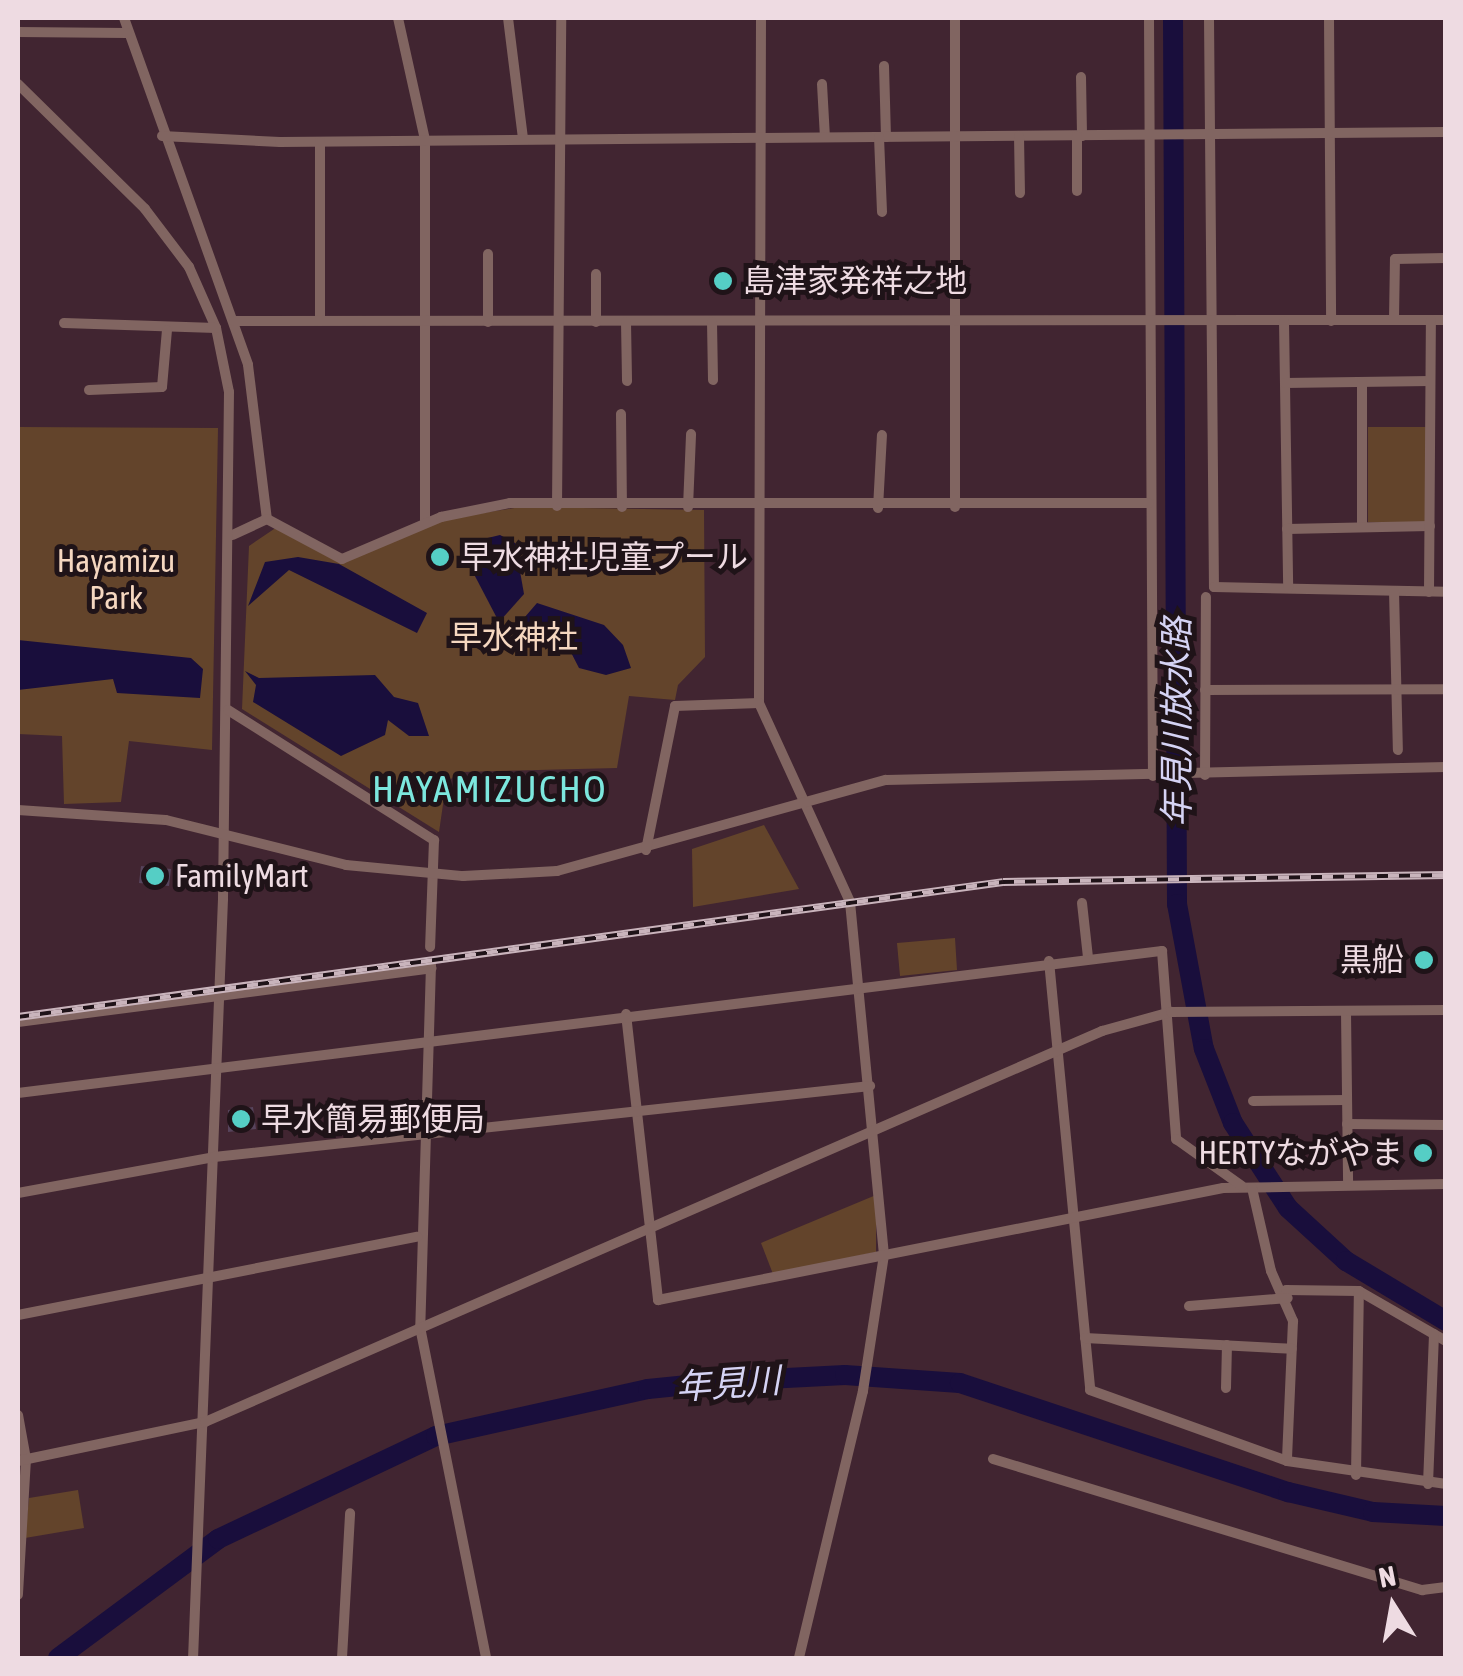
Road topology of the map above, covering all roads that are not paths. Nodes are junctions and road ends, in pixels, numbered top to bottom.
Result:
1 (124, 18) edge
2 (398, 18) edge
3 (508, 18) edge
4 (561, 18) edge
5 (761, 18) edge
6 (955, 18) edge
7 (1149, 18) edge
8 (1208, 18) edge
9 (1329, 18) edge
10 (18, 32) edge
11 (127, 33) junction
12 (884, 66) dead end
13 (1081, 78) dead end
14 (18, 84) edge
15 (822, 84) dead end
16 (1446, 132) edge
17 (1330, 133) junction
18 (1200, 135) junction
19 (162, 136) junction
20 (957, 136) junction
21 (1019, 136) junction
22 (1080, 136) junction
23 (1149, 136) junction
24 (825, 137) junction
25 (883, 137) junction
26 (562, 138) junction
27 (762, 138) junction
28 (523, 139) junction
29 (425, 140) junction
30 (320, 142) junction
31 (1078, 191) dead end
32 (1020, 193) dead end
33 (882, 212) dead end
34 (488, 254) dead end
35 (1446, 258) edge
36 (596, 274) dead end
37 (320, 320) junction
38 (1149, 320) junction
39 (1394, 320) junction
40 (1430, 320) junction
41 (1446, 320) edge
42 (234, 321) junction
43 (957, 321) junction
44 (1284, 321) junction
45 (1330, 321) junction
46 (64, 322) dead end
47 (428, 322) junction
48 (488, 322) junction
49 (557, 322) junction
50 (596, 322) junction
51 (626, 322) junction
52 (712, 322) junction
53 (760, 322) junction
54 (1211, 322) junction
55 (216, 328) junction
56 (167, 330) junction
57 (712, 380) dead end
58 (627, 381) dead end
59 (1430, 381) junction
60 (1362, 382) junction
61 (1285, 383) junction
62 (88, 390) dead end
63 (621, 414) dead end
64 (690, 434) dead end
65 (882, 435) dead end
66 (1150, 503) junction
67 (558, 506) junction
68 (622, 507) junction
69 (688, 507) junction
70 (760, 508) junction
71 (878, 508) junction
72 (955, 508) junction
73 (267, 518) junction
74 (425, 522) junction
75 (1362, 526) junction
76 (1430, 526) junction
77 (1287, 528) junction
78 (232, 535) junction
79 (1288, 588) junction
80 (1394, 591) junction
81 (1429, 592) junction
82 (1446, 592) edge
83 (1206, 597) dead end
84 (1396, 689) junction
85 (1446, 689) edge
86 (1205, 690) junction
87 (759, 704) junction
88 (228, 710) junction
89 (1398, 750) dead end
90 (1446, 767) edge
91 (1200, 775) junction
92 (1153, 776) junction
93 (804, 798) junction
94 (18, 810) edge
95 (224, 835) junction
96 (646, 850) junction
97 (435, 876) junction
98 (1082, 903) dead end
99 (430, 947) dead end
100 (1088, 958) junction
101 (1049, 961) junction
102 (858, 985) junction
103 (220, 994) junction
104 (1446, 1010) edge
105 (1346, 1012) junction
106 (1168, 1013) junction
107 (626, 1014) junction
108 (18, 1022) edge
109 (427, 1038) junction
110 (1057, 1047) junction
111 (217, 1064) junction
112 (870, 1086) junction
113 (18, 1093) edge
114 (1347, 1100) junction
115 (1253, 1102) dead end
116 (636, 1112) junction
117 (1347, 1124) junction
118 (1446, 1125) edge
119 (875, 1131) junction
120 (422, 1134) junction
121 (214, 1157) junction
122 (1446, 1184) edge
123 (1348, 1185) junction
124 (1247, 1187) junction
125 (18, 1193) edge
126 (1073, 1219) junction
127 (649, 1228) junction
128 (416, 1237) junction
129 (884, 1254) junction
130 (210, 1278) junction
131 (1359, 1291) junction
132 (1287, 1294) junction
133 (1189, 1306) dead end
134 (18, 1315) edge
135 (420, 1327) junction
136 (1434, 1334) junction
137 (1084, 1338) junction
138 (1446, 1341) edge
139 (1227, 1346) junction
140 (1292, 1349) junction
141 (1226, 1388) dead end
142 (18, 1415) edge
143 (205, 1422) junction
144 (992, 1459) dead end
145 (22, 1460) edge
146 (1286, 1461) junction
147 (1356, 1475) junction
148 (1428, 1484) junction
149 (1446, 1484) edge
150 (350, 1513) dead end
151 (1446, 1586) edge
152 (18, 1595) edge
153 (193, 1658) edge
154 (342, 1658) edge
155 (486, 1658) edge
156 (799, 1658) edge

1 - 11 street
2 - 29 street
3 - 28 street
4 - 26 street
5 - 27 street
6 - 20 street
7 - 23 street
8 - 18 street
9 - 17 street
10 - 11 street
11 - 19 street
12 - 25 street
13 - 22 street
14 - 55 street
15 - 24 street
16 - 17 street
17 - 18 street
17 - 45 street
18 - 23 street
18 - 54 street
19 - 30 street
19 - 42 street
20 - 21 street
20 - 25 street
20 - 43 street
21 - 22 street
21 - 32 street
22 - 23 street
22 - 31 street
23 - 38 street
24 - 25 street
24 - 27 street
25 - 33 street
26 - 27 street
26 - 28 street
26 - 49 street
27 - 53 street
28 - 29 street
29 - 30 street
29 - 47 street
30 - 37 street
34 - 48 street
35 - 39 street
36 - 50 street
37 - 42 street
37 - 47 street
38 - 43 street
38 - 54 street
38 - 66 street
39 - 40 street
39 - 45 street
40 - 41 street
40 - 59 street
42 - 73 street
43 - 53 street
43 - 72 street
44 - 45 street
44 - 54 street
44 - 61 street
46 - 56 street
47 - 48 street
47 - 74 street
48 - 49 street
49 - 50 street
49 - 67 street
50 - 51 street
51 - 52 street
51 - 58 street
52 - 53 street
52 - 57 street
53 - 70 street
54 - 79 street
55 - 56 street
55 - 78 street
56 - 62 street
59 - 60 street
59 - 76 street
60 - 61 street
60 - 75 street
61 - 77 street
63 - 68 street
64 - 69 street
65 - 71 street
66 - 72 street
66 - 92 street
67 - 68 street
67 - 74 street
68 - 69 street
69 - 70 street
70 - 71 street
70 - 87 street
71 - 72 street
73 - 74 street
73 - 78 street
75 - 76 street
75 - 77 street
76 - 81 street
77 - 79 street
78 - 88 street
79 - 80 street
80 - 81 street
80 - 84 street
81 - 82 street
83 - 86 street
84 - 85 street
84 - 86 street
84 - 89 street
86 - 91 street
87 - 93 street
87 - 96 street
88 - 95 street
88 - 97 street
90 - 91 street
91 - 92 street
92 - 93 street
93 - 96 street
93 - 102 street
94 - 95 street
95 - 97 street
95 - 103 street
96 - 97 street
97 - 99 street
98 - 100 street
100 - 101 street
100 - 106 street
101 - 102 street
101 - 110 street
102 - 107 street
102 - 112 street
103 - 108 street
103 - 109 street
103 - 111 street
104 - 105 street
105 - 106 street
105 - 114 street
106 - 110 street
106 - 124 street
107 - 109 street
107 - 116 street
109 - 111 street
109 - 120 street
110 - 119 street
110 - 126 street
111 - 113 street
111 - 121 street
112 - 116 street
112 - 119 street
114 - 115 street
114 - 117 street
116 - 120 street
116 - 127 street
117 - 118 street
117 - 123 street
119 - 127 street
119 - 129 street
120 - 121 street
120 - 128 street
121 - 125 street
121 - 130 street
122 - 123 street
123 - 124 street
124 - 126 street
124 - 132 street
126 - 129 street
126 - 137 street
127 - 129 street
127 - 135 street
128 - 130 street
128 - 135 street
129 - 156 street
130 - 134 street
130 - 143 street
131 - 132 street
131 - 136 street
131 - 147 street
132 - 133 street
132 - 140 street
135 - 143 street
135 - 155 street
136 - 138 street
136 - 148 street
137 - 139 street
137 - 146 street
139 - 140 street
139 - 141 street
140 - 146 street
142 - 145 street
143 - 145 street
143 - 153 street
144 - 151 street
145 - 152 street
146 - 147 street
147 - 148 street
148 - 149 street
150 - 154 street

